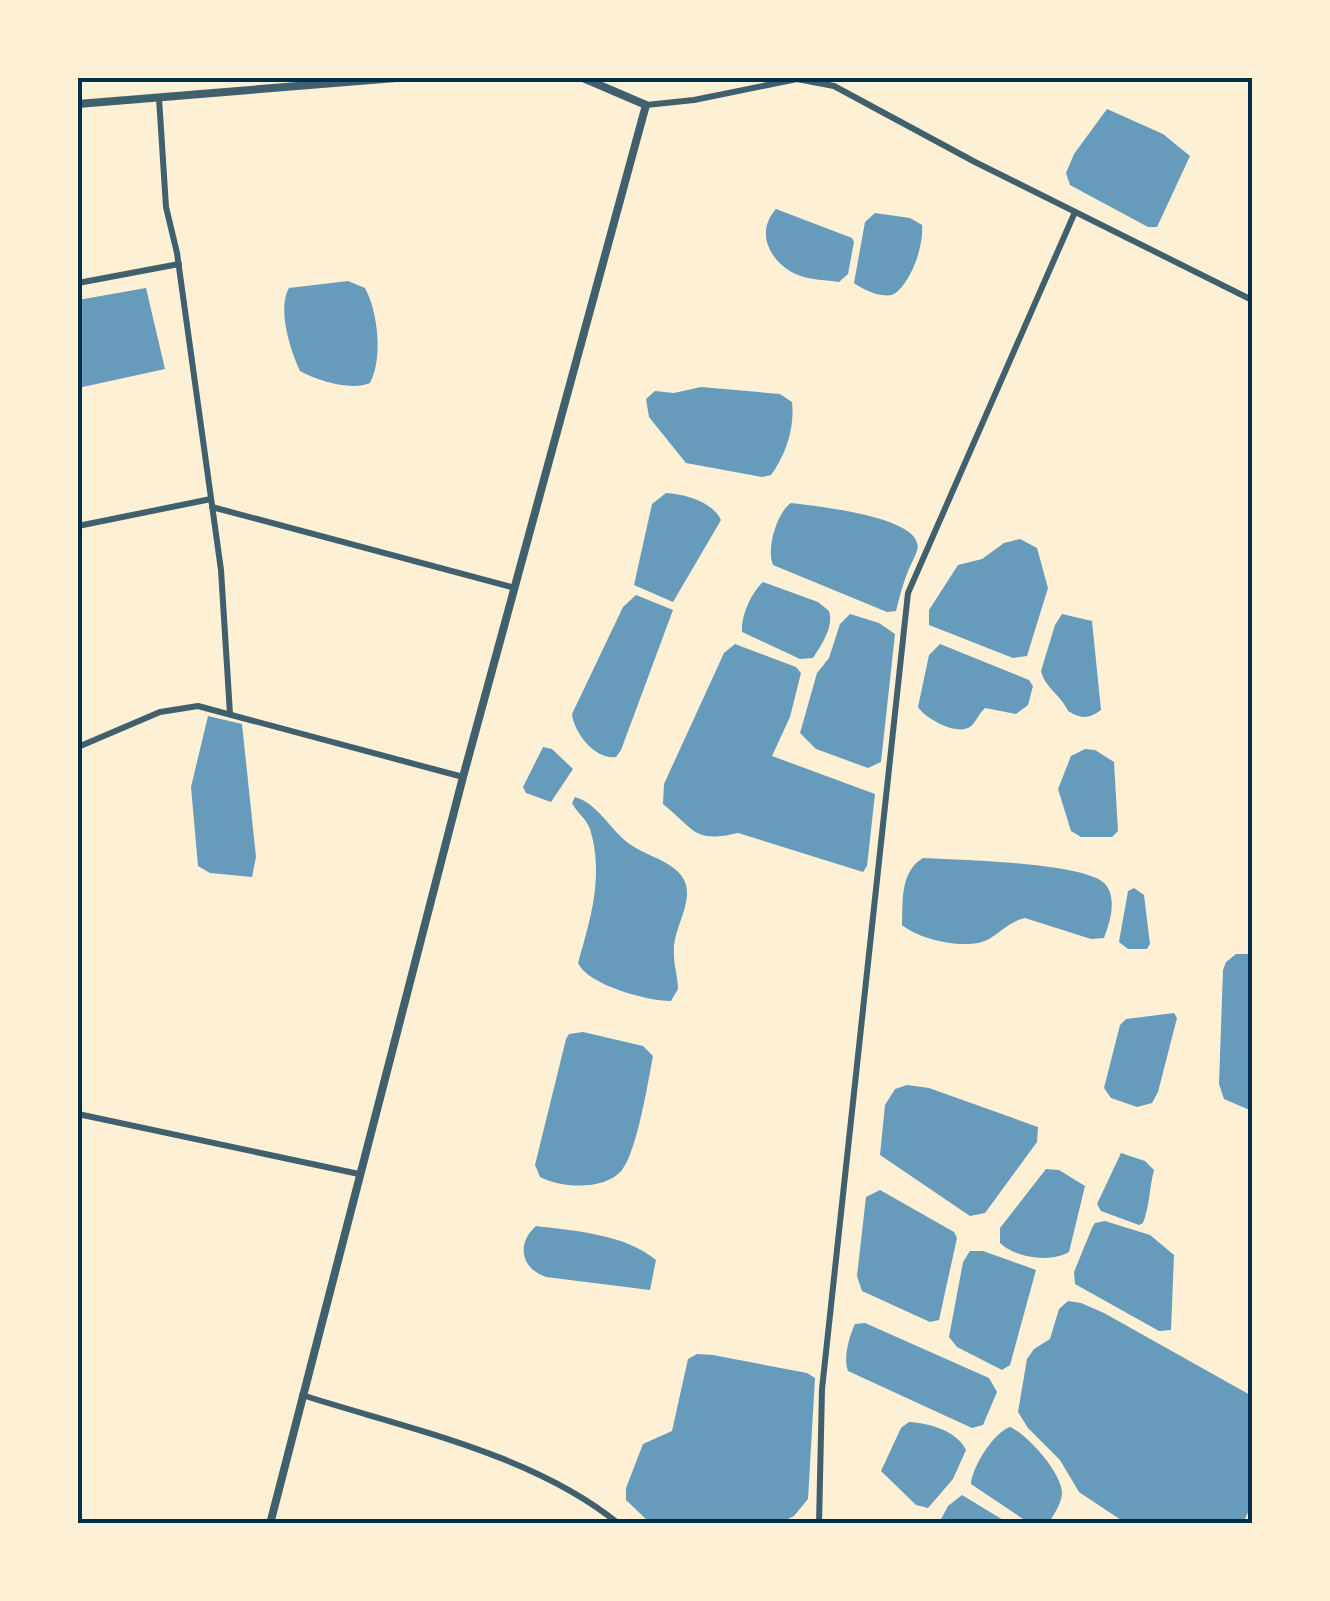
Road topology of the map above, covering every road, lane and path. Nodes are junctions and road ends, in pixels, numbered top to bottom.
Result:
1 (396, 78) edge
2 (584, 78) edge
3 (596, 79) edge
4 (158, 98) junction
5 (78, 104) edge
6 (646, 105) junction
7 (1075, 212) junction
8 (179, 264) junction
9 (78, 284) edge
10 (1252, 300) edge
11 (212, 503) junction
12 (78, 526) edge
13 (515, 588) junction
14 (230, 714) junction
15 (78, 747) edge
16 (464, 778) junction
17 (78, 1114) edge
18 (359, 1174) junction
19 (302, 1396) junction
20 (270, 1524) edge
21 (619, 1524) edge
22 (818, 1524) edge

1 - 4 street
2 - 3 street
3 - 6 street
4 - 5 street
4 - 8 street
6 - 7 street
6 - 13 street
7 - 10 street
7 - 22 street
8 - 9 street
8 - 11 street
11 - 12 street
11 - 13 street
11 - 14 street
13 - 16 street
14 - 15 street
14 - 16 street
16 - 18 street
17 - 18 street
18 - 19 street
19 - 20 street
19 - 21 street

